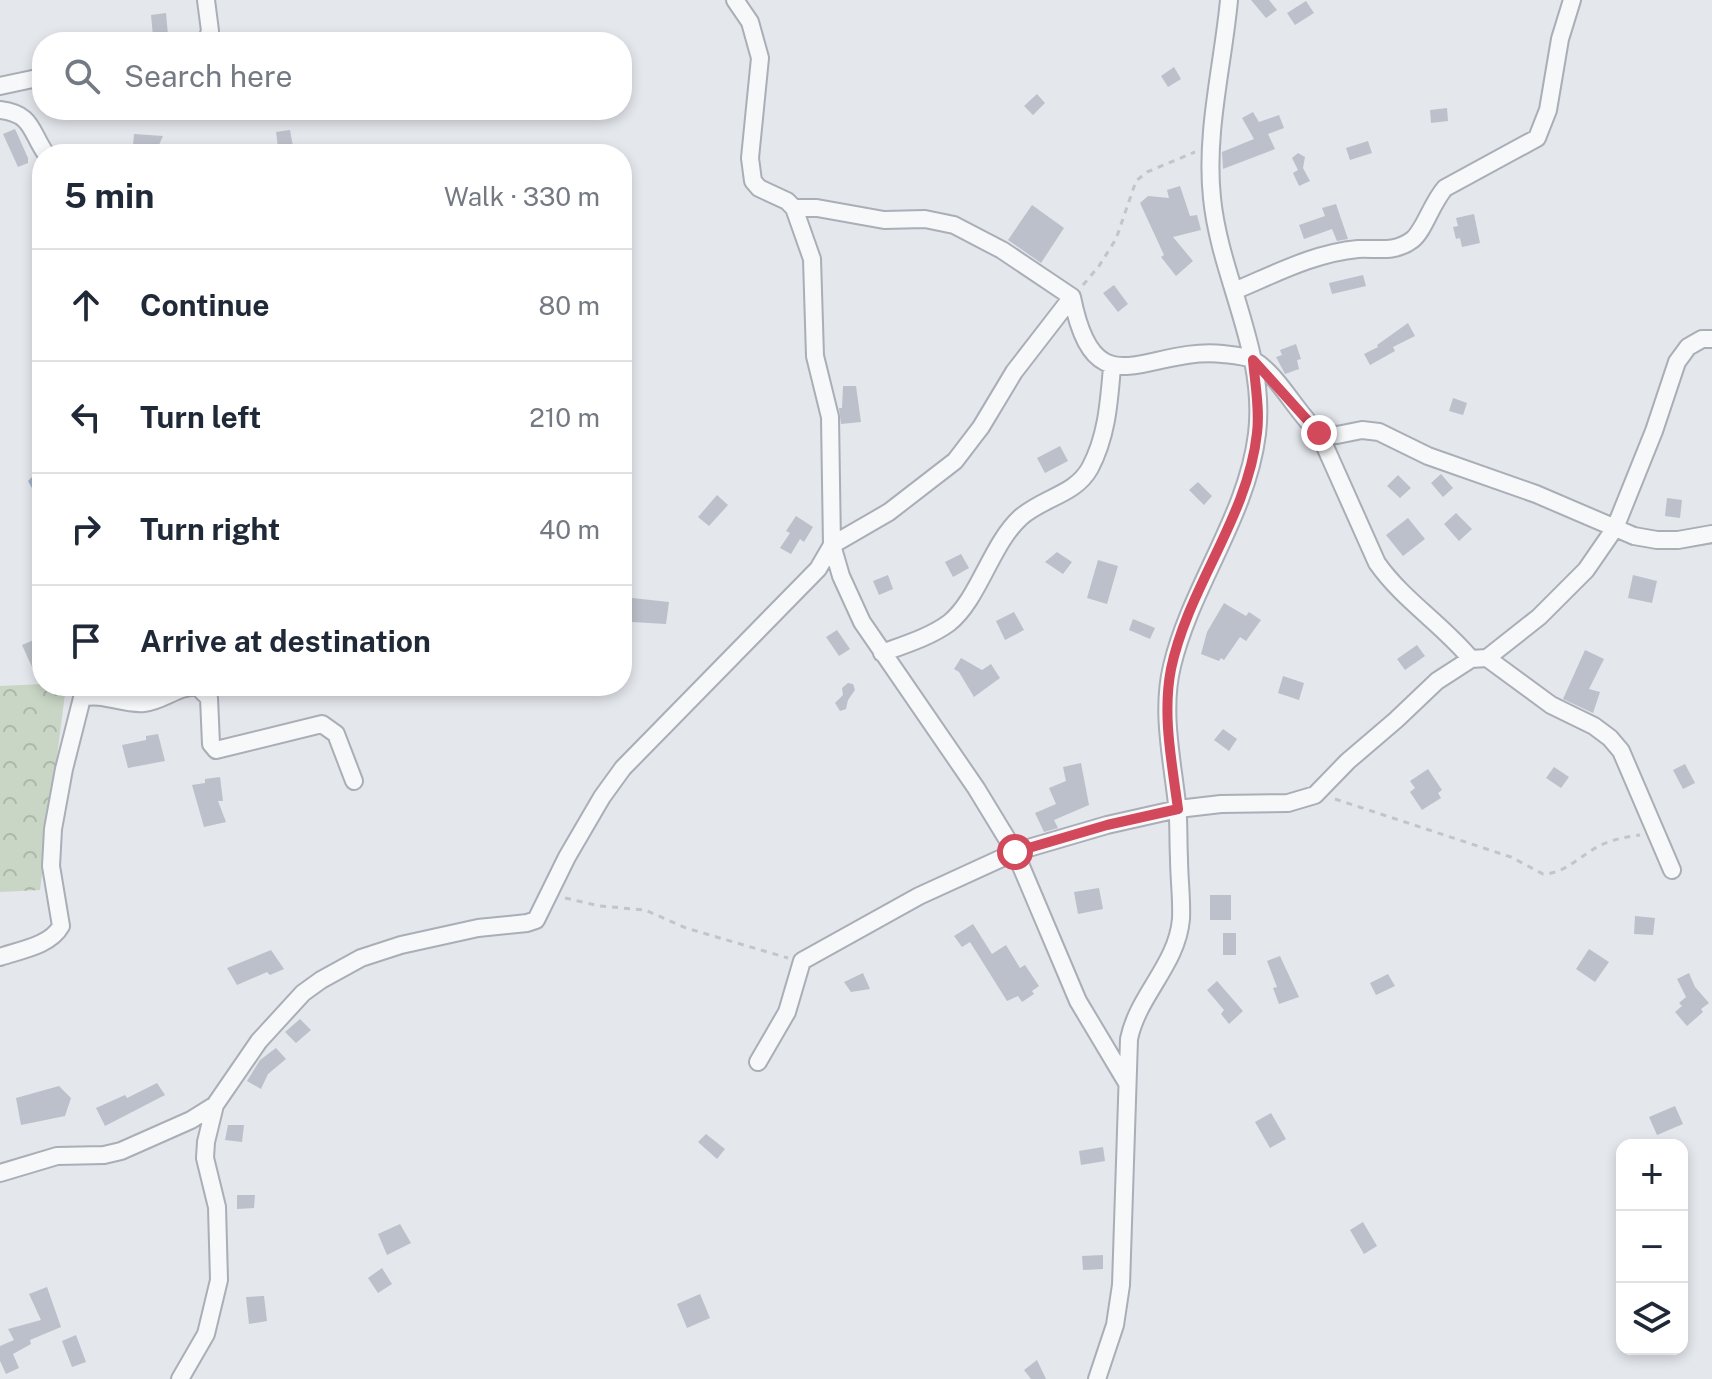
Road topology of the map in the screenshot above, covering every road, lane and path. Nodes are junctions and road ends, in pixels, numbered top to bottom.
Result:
1 (206, 0) edge
2 (735, 0) edge
3 (1229, 0) edge
4 (1572, 0) edge
5 (210, 32) edge
6 (32, 79) edge
7 (0, 86) edge
8 (0, 110) edge
9 (40, 144) edge
10 (1211, 146) junction
11 (794, 208) junction
12 (1234, 291) junction
13 (1072, 297) junction
14 (1712, 339) edge
15 (1253, 360) junction
16 (1112, 367) junction
17 (1319, 433) junction
18 (1615, 528) junction
19 (1712, 534) edge
20 (832, 545) junction
21 (818, 569) junction
22 (841, 576) junction
23 (882, 653) junction
24 (1479, 659) junction
25 (98, 696) edge
26 (98, 696) edge
27 (167, 696) edge
28 (207, 696) edge
29 (354, 781) dead end
30 (1315, 795) junction
31 (1178, 809) junction
32 (1655, 830) junction
33 (1015, 852) junction
34 (1672, 870) dead end
35 (549, 894) junction
36 (0, 957) edge
37 (802, 961) junction
38 (758, 1062) dead end
39 (1127, 1083) junction
40 (215, 1105) junction
41 (0, 1173) edge
42 (180, 1379) edge
43 (1097, 1379) edge

1 - 5 street
2 - 11 street
3 - 10 street
4 - 12 street
6 - 7 street
8 - 9 street
10 - 12 street
10 - 13 path
11 - 13 street
11 - 20 street
12 - 15 street
13 - 16 street
13 - 20 street
14 - 18 street
15 - 16 street
15 - 17 street
15 - 31 street
16 - 23 street
17 - 18 street
17 - 24 street
18 - 19 street
18 - 24 street
20 - 21 street
20 - 22 street
21 - 22 street
21 - 35 street
22 - 23 street
23 - 33 street
24 - 30 street
24 - 32 street
25 - 36 street
26 - 27 street
28 - 29 street
30 - 31 street
30 - 32 path
31 - 33 street
31 - 39 street
32 - 34 street
33 - 37 street
33 - 39 street
35 - 37 path
35 - 40 street
37 - 38 street
39 - 43 street
40 - 41 street
40 - 42 street

